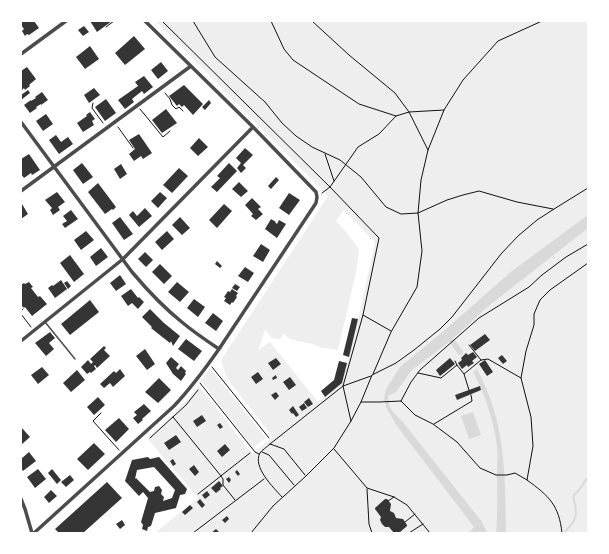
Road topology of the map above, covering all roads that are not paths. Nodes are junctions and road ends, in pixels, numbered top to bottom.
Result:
1 (66, 21) edge
2 (145, 21) edge
3 (21, 54) edge
4 (191, 66) junction
5 (21, 122) edge
6 (253, 127) junction
7 (55, 167) junction
8 (21, 191) edge
9 (123, 258) junction
10 (45, 322) junction
11 (21, 341) edge
12 (219, 349) junction
13 (75, 359) dead end
14 (21, 499) edge
15 (33, 533) edge

1 - 3 street
2 - 4 street
4 - 6 street
4 - 7 street
5 - 7 street
6 - 9 street
6 - 12 street
7 - 8 street
7 - 9 street
9 - 10 street
9 - 12 street
10 - 11 street
10 - 13 lane
12 - 15 street
14 - 15 street

